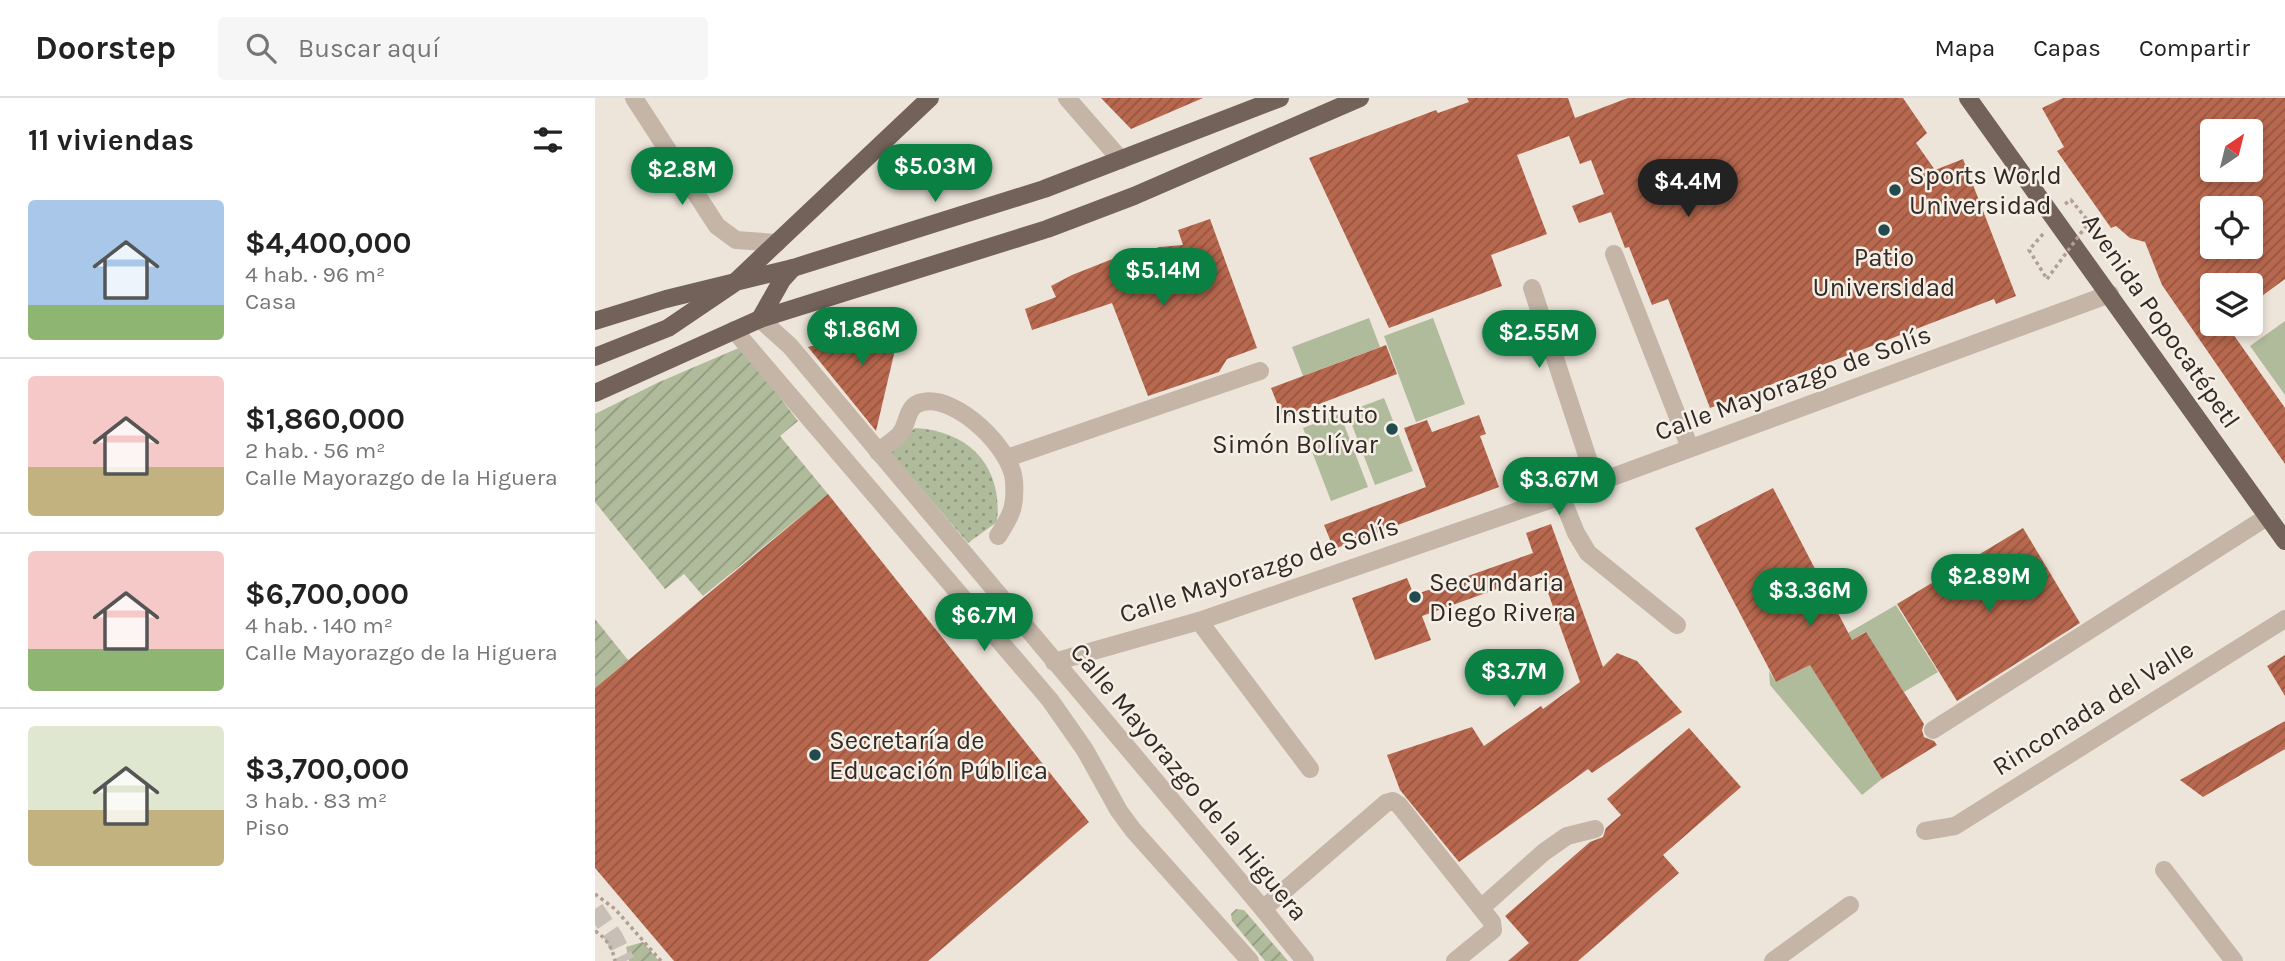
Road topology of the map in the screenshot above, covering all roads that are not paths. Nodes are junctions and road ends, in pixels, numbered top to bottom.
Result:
1 (634, 98) edge
2 (930, 98) edge
3 (1067, 98) edge
4 (1280, 98) edge
5 (1360, 98) edge
6 (1968, 98) edge
7 (1121, 160) junction
8 (777, 243) junction
9 (1613, 254) dead end
10 (793, 268) junction
11 (733, 284) junction
12 (1532, 288) dead end
13 (2110, 294) junction
14 (760, 319) junction
15 (595, 321) edge
16 (734, 330) junction
17 (595, 357) edge
18 (1260, 371) dead end
19 (595, 393) edge
20 (1690, 449) junction
21 (878, 452) junction
22 (1007, 458) junction
23 (1596, 483) junction
24 (1561, 496) junction
25 (2267, 517) junction
26 (998, 536) dead end
27 (2285, 541) edge
28 (2285, 619) edge
29 (1199, 621) junction
30 (1677, 625) dead end
31 (1054, 662) junction
32 (1933, 730) dead end
33 (1310, 769) dead end
34 (1595, 829) dead end
35 (1925, 831) dead end
36 (2164, 870) dead end
37 (1850, 905) dead end
38 (1481, 908) junction
39 (1263, 909) junction
40 (1250, 961) edge
41 (1305, 961) edge
42 (1455, 961) edge
43 (1773, 961) edge
44 (2234, 961) edge

1 - 8 street
2 - 8 main road
3 - 7 street
4 - 7 main road
5 - 14 main road
6 - 13 main road, Avenida Popocatépetl
7 - 10 main road
8 - 11 main road
9 - 20 street
10 - 11 main road
10 - 14 main road
11 - 15 main road
11 - 17 main road
12 - 23 street
13 - 20 street, Calle Mayorazgo de Solís
13 - 25 main road, Avenida Popocatépetl
14 - 16 main road
14 - 21 street, Calle Mayorazgo de la Higuera
16 - 19 main road
16 - 40 street
18 - 22 street
20 - 23 street, Calle Mayorazgo de Solís
21 - 22 street
21 - 31 street, Calle Mayorazgo de la Higuera
22 - 26 street
23 - 24 street, Calle Mayorazgo de Solís
24 - 29 street, Calle Mayorazgo de Solís
24 - 30 street
25 - 27 main road, Avenida Popocatépetl
25 - 32 street
28 - 35 street, Rinconada del Valle
29 - 31 street, Calle Mayorazgo de Solís
29 - 33 street
31 - 39 street, Calle Mayorazgo de la Higuera
34 - 38 street
36 - 44 street
37 - 43 street
38 - 39 street
38 - 42 street
39 - 41 street, Calle Mayorazgo de la Higuera

